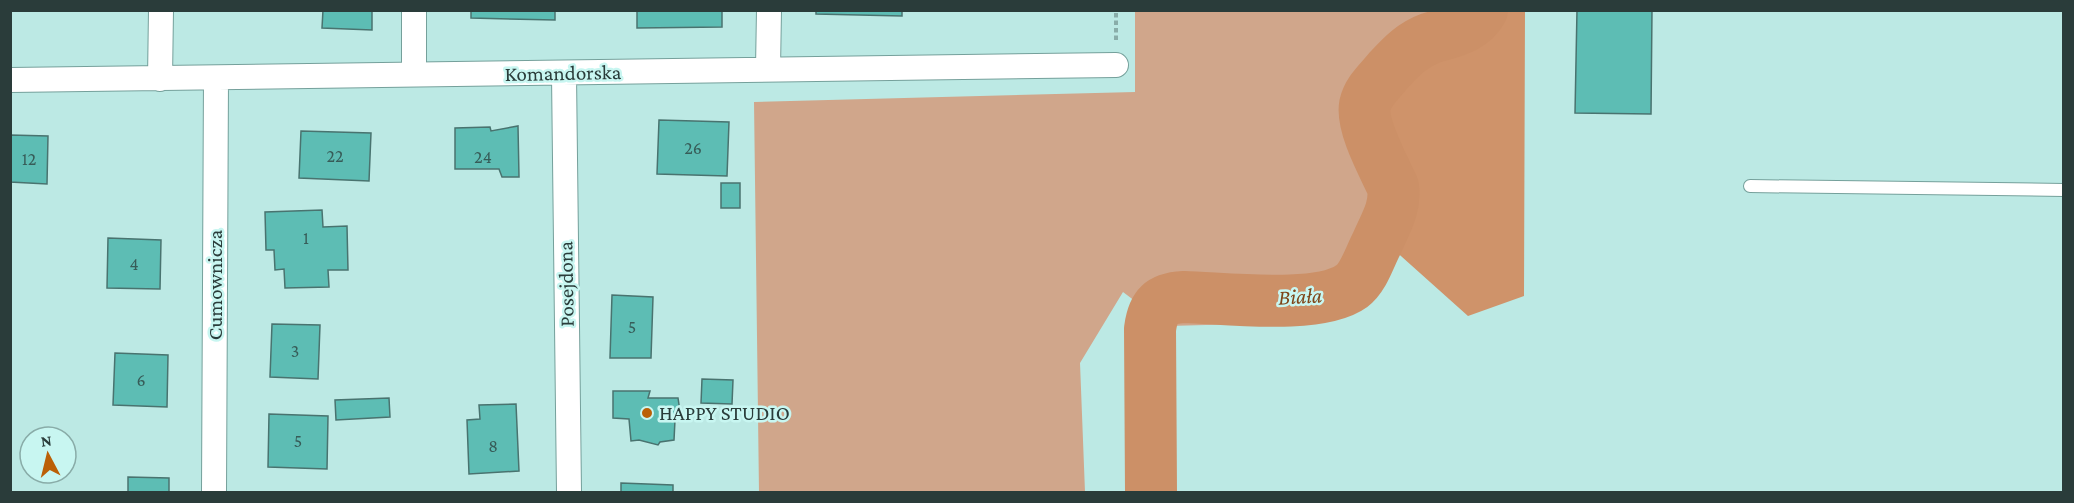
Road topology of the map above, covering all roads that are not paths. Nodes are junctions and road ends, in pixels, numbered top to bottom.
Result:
1 (161, 10) edge
2 (414, 10) edge
3 (769, 10) edge
4 (1116, 65) dead end
5 (768, 68) junction
6 (414, 74) junction
7 (564, 75) junction
8 (216, 78) junction
9 (160, 79) junction
10 (10, 80) edge
11 (1750, 186) dead end
12 (2064, 190) edge
13 (214, 492) edge
14 (569, 492) edge

1 - 9 street
2 - 6 street
3 - 5 street
4 - 5 street, Komandorska
5 - 7 street, Komandorska
6 - 7 street, Komandorska
6 - 8 street, Komandorska
7 - 14 street, Posejdona
8 - 9 street, Komandorska
8 - 13 street, Cumownicza
9 - 10 street, Komandorska
11 - 12 lane

